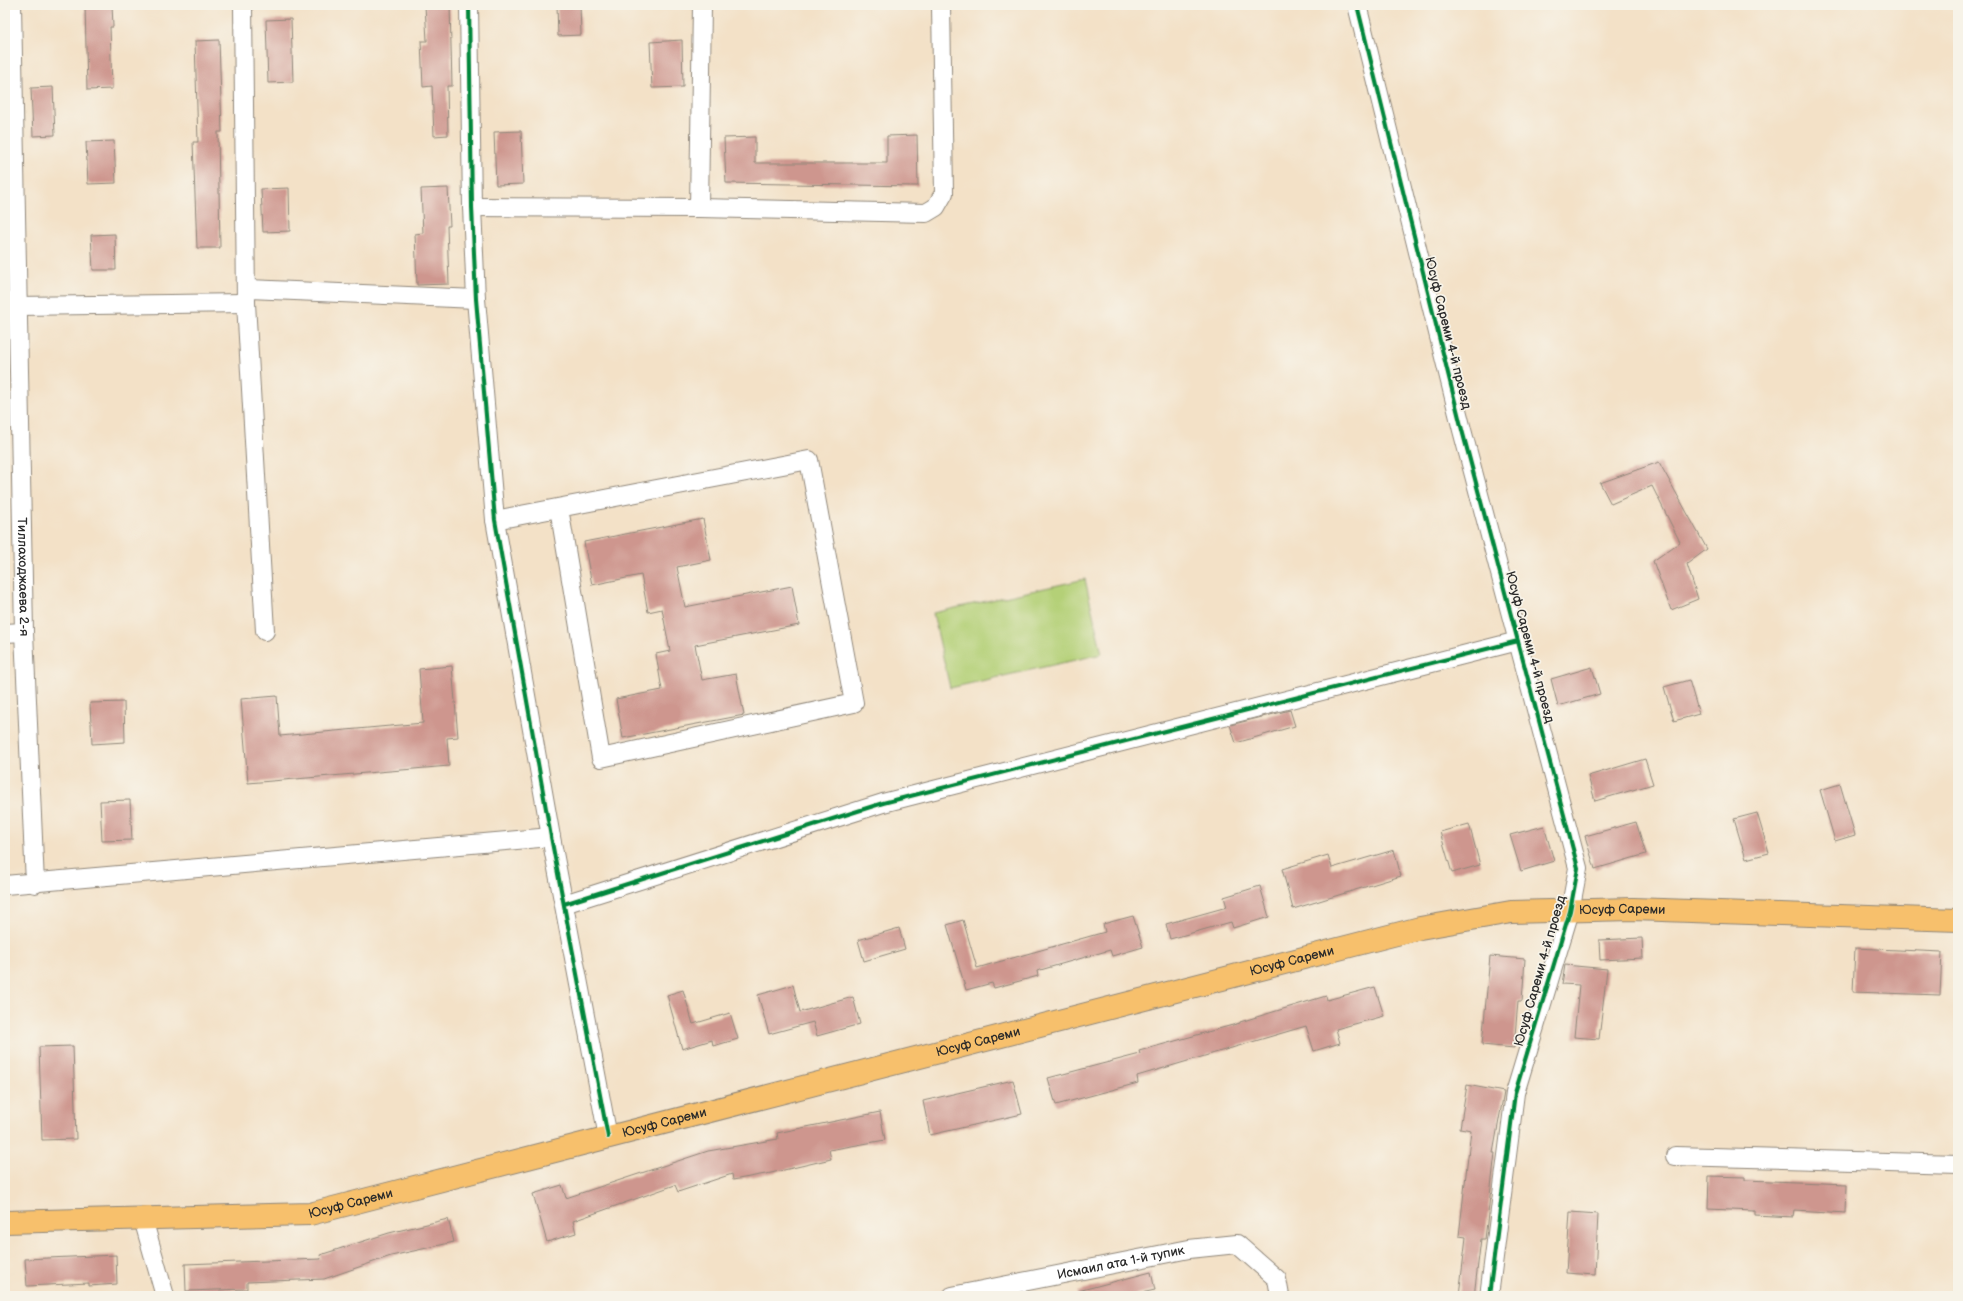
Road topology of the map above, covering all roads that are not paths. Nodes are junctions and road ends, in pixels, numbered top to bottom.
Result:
1 (12, 5) edge
2 (243, 5) edge
3 (469, 5) edge
4 (702, 5) edge
5 (941, 5) edge
6 (1357, 5) edge
7 (472, 208) junction
8 (699, 208) junction
9 (246, 296) junction
10 (476, 299) junction
11 (17, 306) junction
12 (559, 508) junction
13 (495, 520) junction
14 (24, 632) junction
15 (265, 632) dead end
16 (5, 633) edge
17 (1518, 640) junction
18 (551, 837) junction
19 (35, 884) junction
20 (5, 885) edge
21 (564, 904) junction
22 (1570, 911) junction
23 (1958, 920) edge
24 (608, 1137) junction
25 (1675, 1156) dead end
26 (1958, 1164) edge
27 (143, 1219) junction
28 (5, 1222) edge
29 (1278, 1288) edge
30 (165, 1296) edge
31 (952, 1296) edge
32 (1489, 1296) edge

1 - 11 street, Тиллаходжаева 2-я
2 - 9 street
3 - 7 street
4 - 8 street
5 - 8 street
6 - 17 street, Юсуф Сареми 4-й проезд
7 - 8 street
7 - 10 street
9 - 10 street
9 - 11 street
9 - 15 street
10 - 13 street
11 - 14 street, Тиллаходжаева 2-я
12 - 12 street
12 - 13 street
13 - 18 street
14 - 16 street
14 - 19 street, Тиллаходжаева 2-я
17 - 21 street
17 - 22 street, Юсуф Сареми 4-й проезд
18 - 19 street
18 - 21 street
19 - 20 street
21 - 24 street
22 - 23 main road, Юсуф Сареми
22 - 24 main road, Юсуф Сареми
22 - 32 street, Юсуф Сареми 4-й проезд
24 - 27 main road, Юсуф Сареми
25 - 26 street
27 - 28 main road, Юсуф Сареми
27 - 30 street
29 - 31 street, Исмаил ата 1-й тупик

